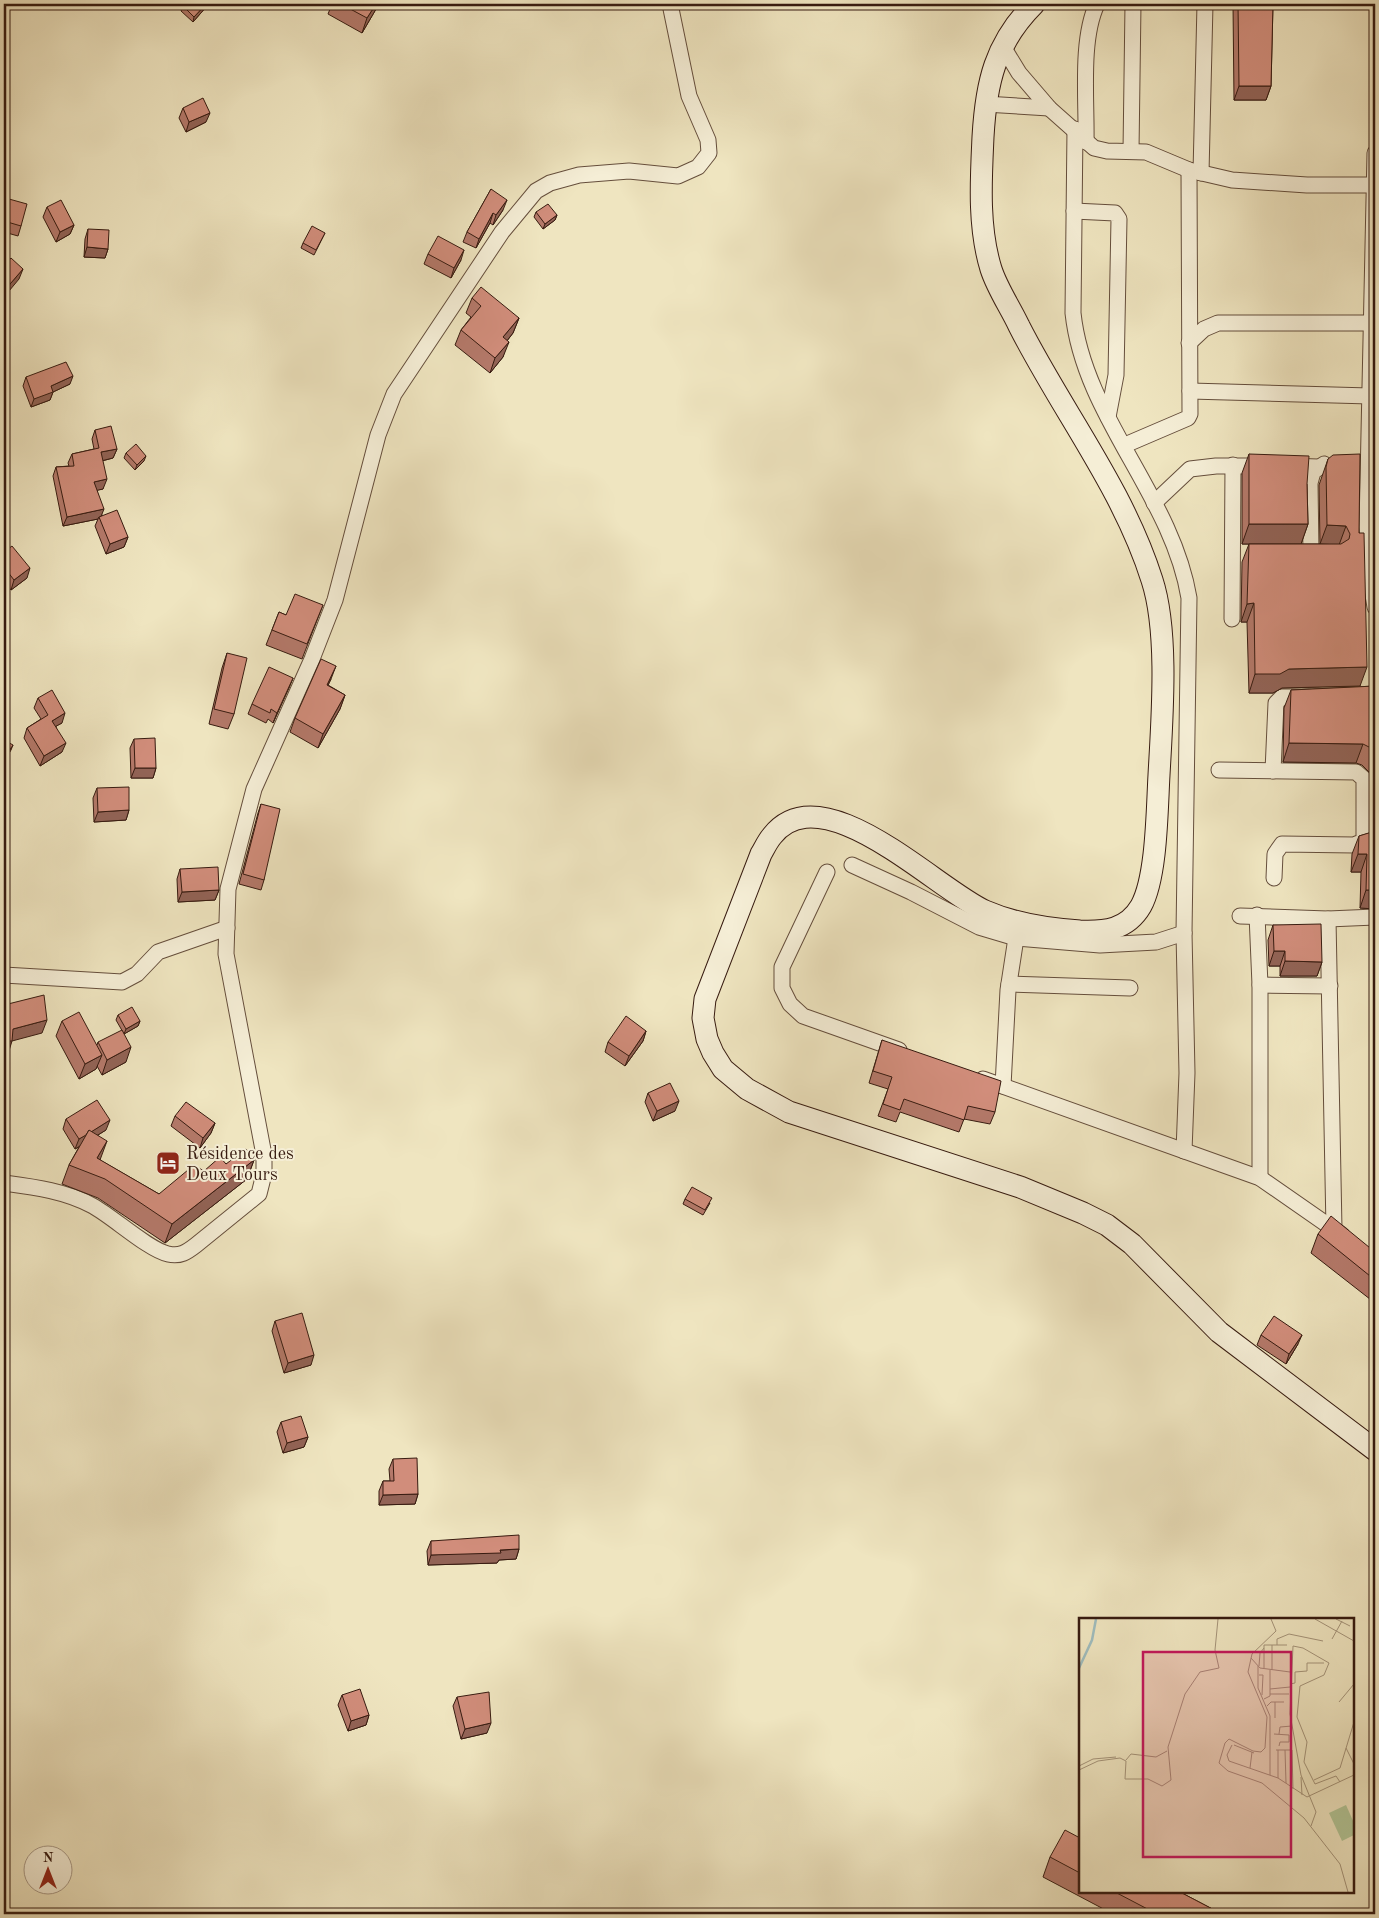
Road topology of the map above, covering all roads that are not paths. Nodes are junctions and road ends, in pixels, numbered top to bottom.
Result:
1 (670, 4) edge
2 (1034, 4) edge
3 (1097, 4) edge
4 (1133, 4) edge
5 (1205, 4) edge
6 (1002, 45) junction
7 (985, 104) junction
8 (1049, 108) junction
9 (1075, 129) junction
10 (1086, 142) junction
11 (1131, 151) junction
12 (1375, 152) edge
13 (1195, 171) junction
14 (1374, 186) junction
15 (1074, 211) junction
16 (1373, 300) edge
17 (1371, 324) junction
18 (1189, 343) junction
19 (1190, 391) junction
20 (1370, 396) junction
21 (1108, 417) junction
22 (1125, 445) junction
23 (1337, 463) edge
24 (1353, 463) edge
25 (1368, 463) junction
26 (1233, 465) junction
27 (1318, 467) junction
28 (1154, 503) junction
29 (1233, 553) junction
30 (1252, 553) edge
31 (1292, 553) edge
32 (1375, 607) edge
33 (1232, 619) dead end
34 (1320, 696) edge
35 (1219, 770) dead end
36 (1273, 771) junction
37 (1370, 842) edge
38 (852, 865) dead end
39 (827, 872) dead end
40 (1274, 878) dead end
41 (1257, 915) junction
42 (1240, 916) dead end
43 (1375, 917) edge
44 (1328, 919) junction
45 (227, 928) junction
46 (1184, 933) junction
47 (1016, 938) junction
48 (4, 975) edge
49 (1009, 984) junction
50 (1260, 985) junction
51 (1330, 986) junction
52 (1130, 988) dead end
53 (912, 1054) edge
54 (966, 1073) edge
55 (1003, 1086) junction
56 (1184, 1151) junction
57 (1260, 1178) junction
58 (4, 1183) edge
59 (1334, 1229) junction
60 (1355, 1246) edge
61 (1375, 1450) edge

1 - 45 street
2 - 6 main road
3 - 10 street
4 - 11 street
5 - 13 street
6 - 7 main road
6 - 8 street
7 - 8 street
7 - 61 main road
8 - 9 street
9 - 10 street
9 - 15 street
10 - 11 street
11 - 13 street
12 - 14 street
13 - 14 street
13 - 18 street
14 - 16 street
15 - 21 street
15 - 21 street
16 - 17 street
17 - 18 street
17 - 20 street
18 - 19 street
19 - 20 street
19 - 22 street
20 - 25 street
21 - 22 street
22 - 28 street
23 - 27 street
24 - 25 street
25 - 32 street
26 - 27 street
26 - 28 street
26 - 29 street
27 - 31 street
28 - 46 street
29 - 30 street
29 - 33 street
34 - 36 street
35 - 36 street
36 - 37 street
37 - 40 street
38 - 47 street
39 - 53 street
41 - 42 street
41 - 44 street
41 - 50 street
43 - 44 street
44 - 51 street
45 - 48 street
45 - 58 street
46 - 47 street
46 - 56 street
47 - 49 street
49 - 52 street
49 - 55 street
50 - 51 street
50 - 57 street
51 - 59 street
54 - 55 street
55 - 56 street
56 - 57 street
57 - 59 street
59 - 60 street

